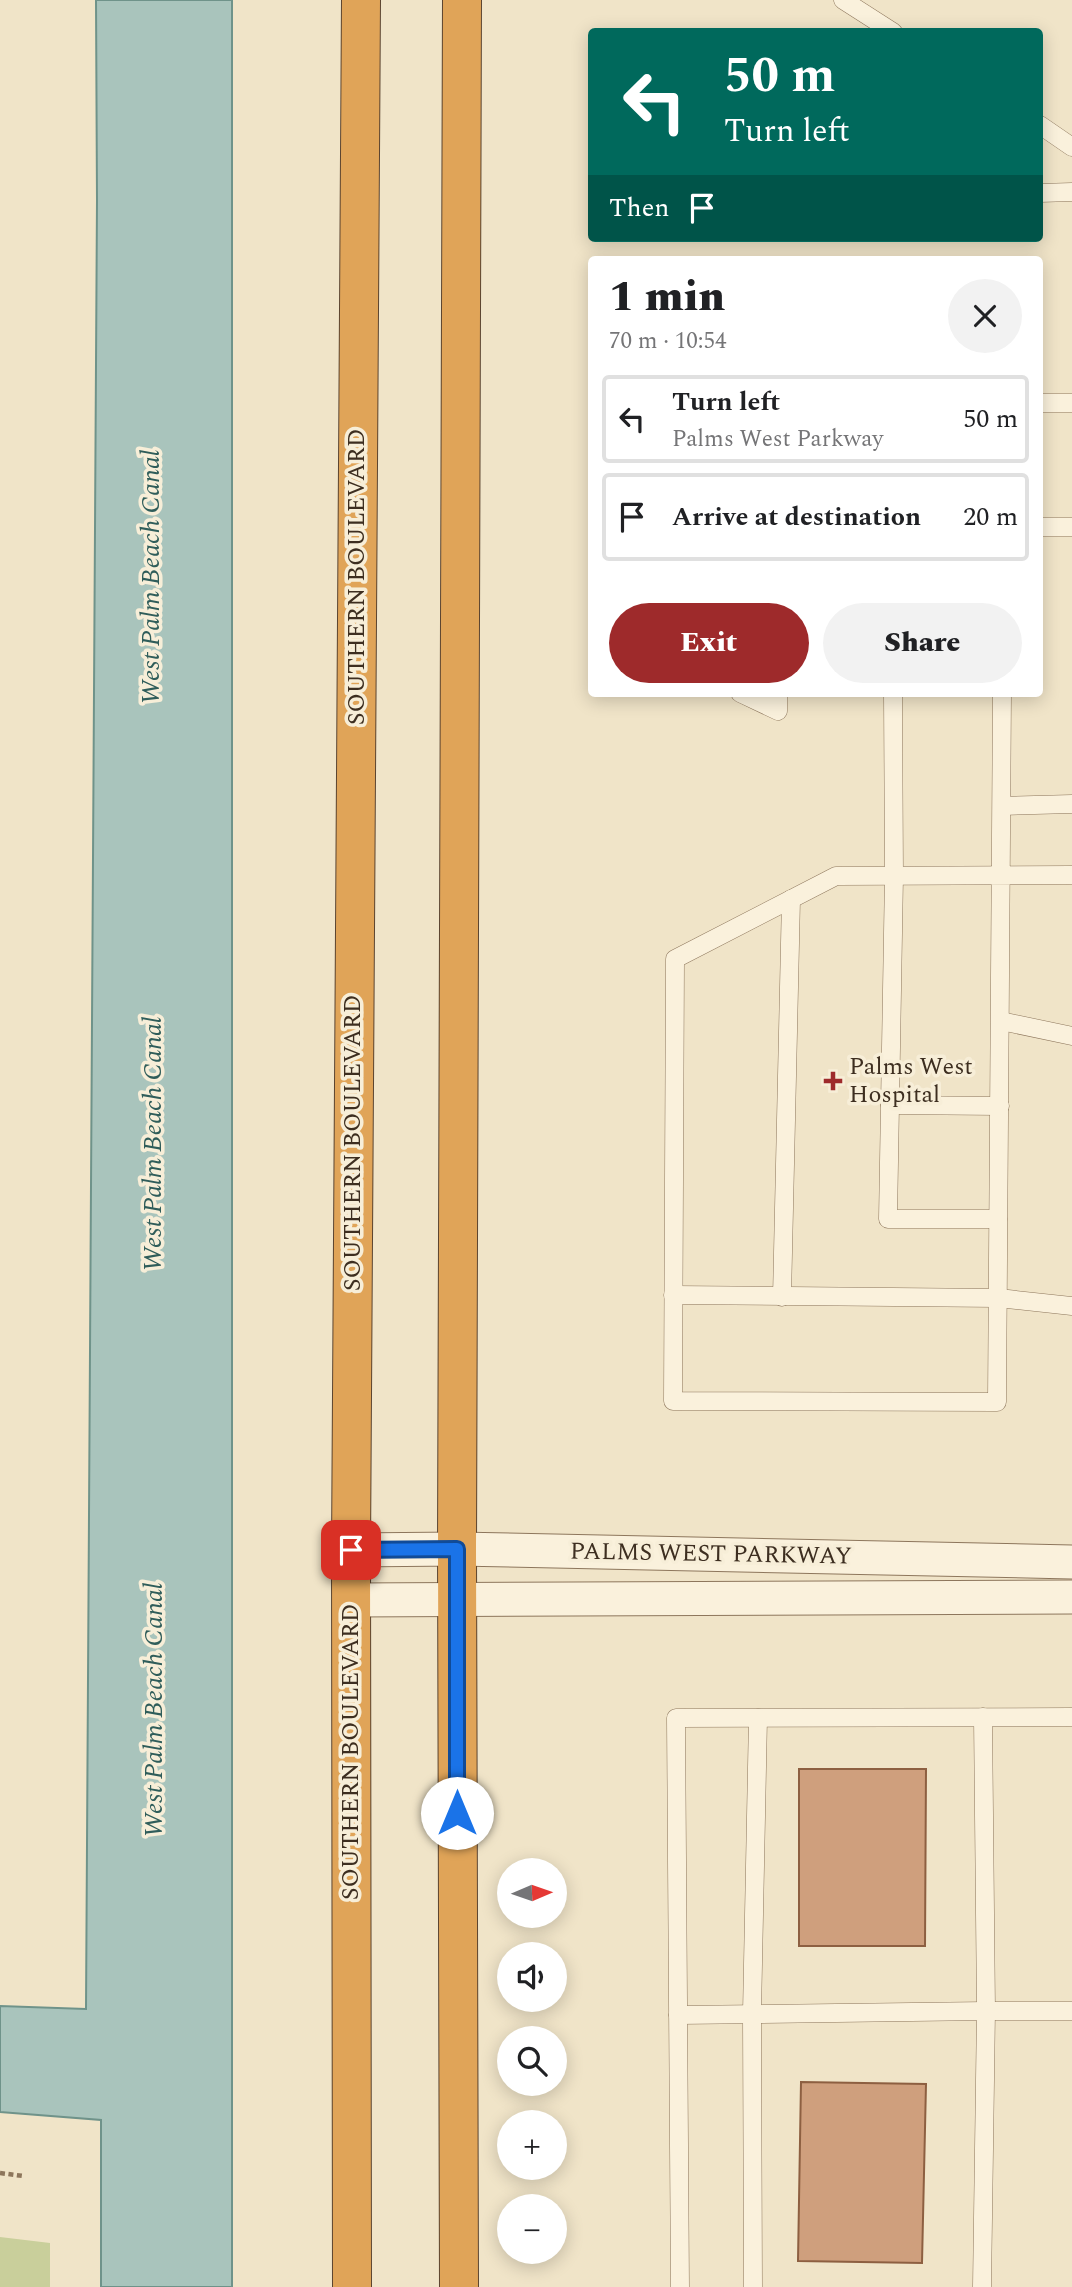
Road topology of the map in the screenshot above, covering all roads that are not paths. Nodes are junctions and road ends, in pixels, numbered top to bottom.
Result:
1 (361, 0) edge
2 (462, 0) edge
3 (843, 0) edge
4 (887, 28) edge
5 (1043, 127) edge
6 (1072, 147) edge
7 (1043, 192) edge
8 (1072, 192) edge
9 (1043, 403) edge
10 (1072, 403) edge
11 (1043, 527) edge
12 (1072, 527) edge
13 (748, 697) edge
14 (778, 697) edge
15 (893, 697) edge
16 (1002, 697) edge
17 (1072, 804) edge
18 (1002, 806) junction
19 (1002, 875) junction
20 (1072, 875) edge
21 (894, 876) junction
22 (791, 899) junction
23 (1000, 1021) junction
24 (1072, 1036) edge
25 (890, 1105) junction
26 (999, 1106) junction
27 (998, 1219) junction
28 (673, 1295) junction
29 (782, 1297) junction
30 (998, 1298) junction
31 (1072, 1306) edge
32 (457, 1549) junction
33 (351, 1550) junction
34 (1072, 1562) edge
35 (1072, 1597) edge
36 (457, 1599) junction
37 (351, 1600) junction
38 (982, 1717) junction
39 (1072, 1717) edge
40 (758, 1718) junction
41 (986, 2011) junction
42 (1072, 2011) edge
43 (678, 2014) junction
44 (752, 2014) junction
45 (352, 2287) edge
46 (459, 2287) edge
47 (680, 2287) edge
48 (753, 2287) edge
49 (982, 2287) edge

1 - 33 highway, SOUTHERN BOULEVARD
2 - 32 highway
3 - 4 lane
5 - 6 lane
7 - 8 lane
9 - 10 lane
11 - 12 lane
13 - 14 lane
15 - 21 lane
16 - 18 lane
17 - 18 lane
18 - 19 lane
19 - 20 lane
19 - 21 lane
19 - 23 lane
21 - 22 lane
21 - 25 lane
22 - 28 lane
22 - 29 lane
23 - 24 lane
23 - 26 lane
25 - 26 lane
25 - 27 lane
26 - 27 lane
27 - 30 lane
28 - 29 lane
28 - 30 lane
29 - 30 lane
30 - 31 lane
32 - 33 street, PALMS WEST PARKWAY
32 - 34 street, PALMS WEST PARKWAY
32 - 36 highway
33 - 37 highway, SOUTHERN BOULEVARD
35 - 36 street, PALMS WEST PARKWAY
36 - 37 street, PALMS WEST PARKWAY
36 - 46 highway
37 - 45 highway, SOUTHERN BOULEVARD
38 - 39 lane
38 - 40 lane
38 - 41 lane
40 - 43 lane
40 - 44 lane
41 - 42 lane
41 - 44 lane
41 - 49 lane
43 - 44 lane
43 - 47 lane
44 - 48 lane

